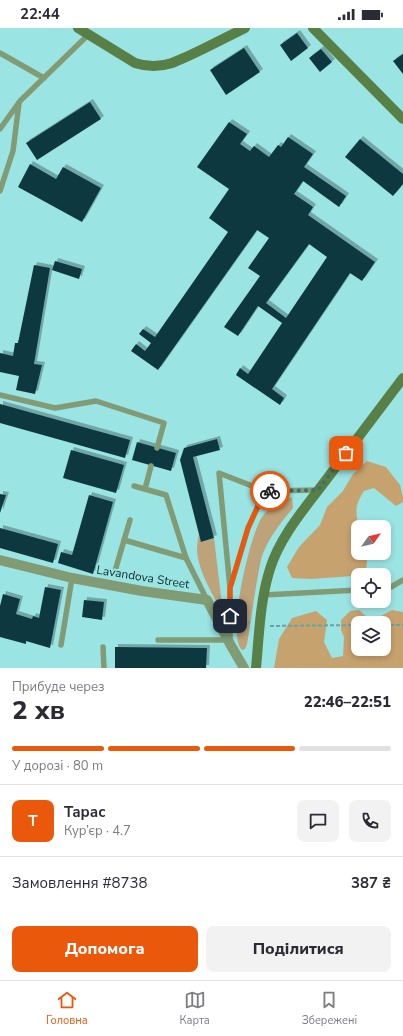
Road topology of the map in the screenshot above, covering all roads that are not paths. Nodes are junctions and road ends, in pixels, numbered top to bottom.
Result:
1 (78, 28) edge
2 (245, 28) edge
3 (313, 28) edge
4 (88, 35) junction
5 (0, 53) edge
6 (44, 78) junction
7 (20, 101) junction
8 (403, 119) edge
9 (0, 129) edge
10 (0, 191) edge
11 (403, 378) edge
12 (0, 395) edge
13 (157, 448) dead end
14 (151, 466) dead end
15 (134, 486) dead end
16 (145, 489) junction
17 (318, 490) junction
18 (265, 491) junction
19 (130, 520) dead end
20 (124, 540) junction
21 (186, 558) junction
22 (0, 560) edge
23 (115, 571) dead end
24 (72, 578) junction
25 (403, 580) edge
26 (391, 587) edge
27 (230, 588) junction
28 (351, 590) edge
29 (264, 594) junction
30 (207, 600) junction
31 (158, 640) dead end
32 (229, 642) junction
33 (61, 645) dead end
34 (103, 648) dead end
35 (104, 668) edge
36 (244, 668) edge
37 (256, 668) edge

1 - 4 street
2 - 4 street
3 - 8 street
4 - 6 lane
5 - 6 lane
6 - 7 lane
7 - 9 lane
7 - 10 lane
11 - 17 street
12 - 13 lane
14 - 16 lane
15 - 16 lane
16 - 21 lane
17 - 18 lane
17 - 29 street
18 - 27 lane
18 - 27 lane
19 - 20 lane
20 - 21 lane
20 - 23 lane
21 - 30 lane
22 - 24 street, Lavandova Street
24 - 30 street, Lavandova Street
24 - 33 lane
25 - 26 lane
27 - 32 lane
28 - 29 lane
29 - 37 street
30 - 32 street
31 - 32 lane
32 - 36 street
34 - 35 lane

